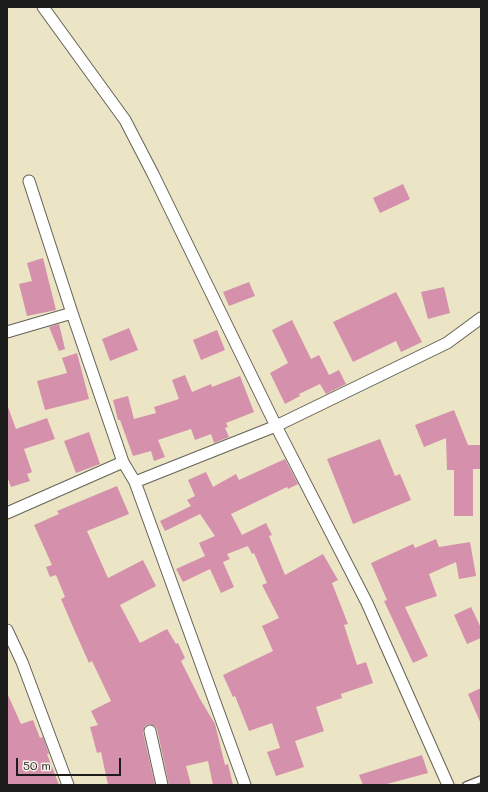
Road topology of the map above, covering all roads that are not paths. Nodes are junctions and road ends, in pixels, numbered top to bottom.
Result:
1 (43, 7) edge
2 (29, 181) dead end
3 (72, 313) junction
4 (481, 318) edge
5 (7, 332) edge
6 (276, 426) junction
7 (123, 462) junction
8 (135, 482) junction
9 (7, 513) edge
10 (7, 630) edge
11 (150, 731) dead end
12 (481, 780) edge
13 (68, 785) edge
14 (162, 785) edge
15 (245, 785) edge
16 (448, 785) edge
17 (466, 785) edge

1 - 6 street
2 - 3 street
3 - 5 street
3 - 7 street
4 - 6 street
6 - 8 street
6 - 16 street
7 - 8 street
7 - 9 street
8 - 15 street
10 - 13 street
11 - 14 street
12 - 17 lane

